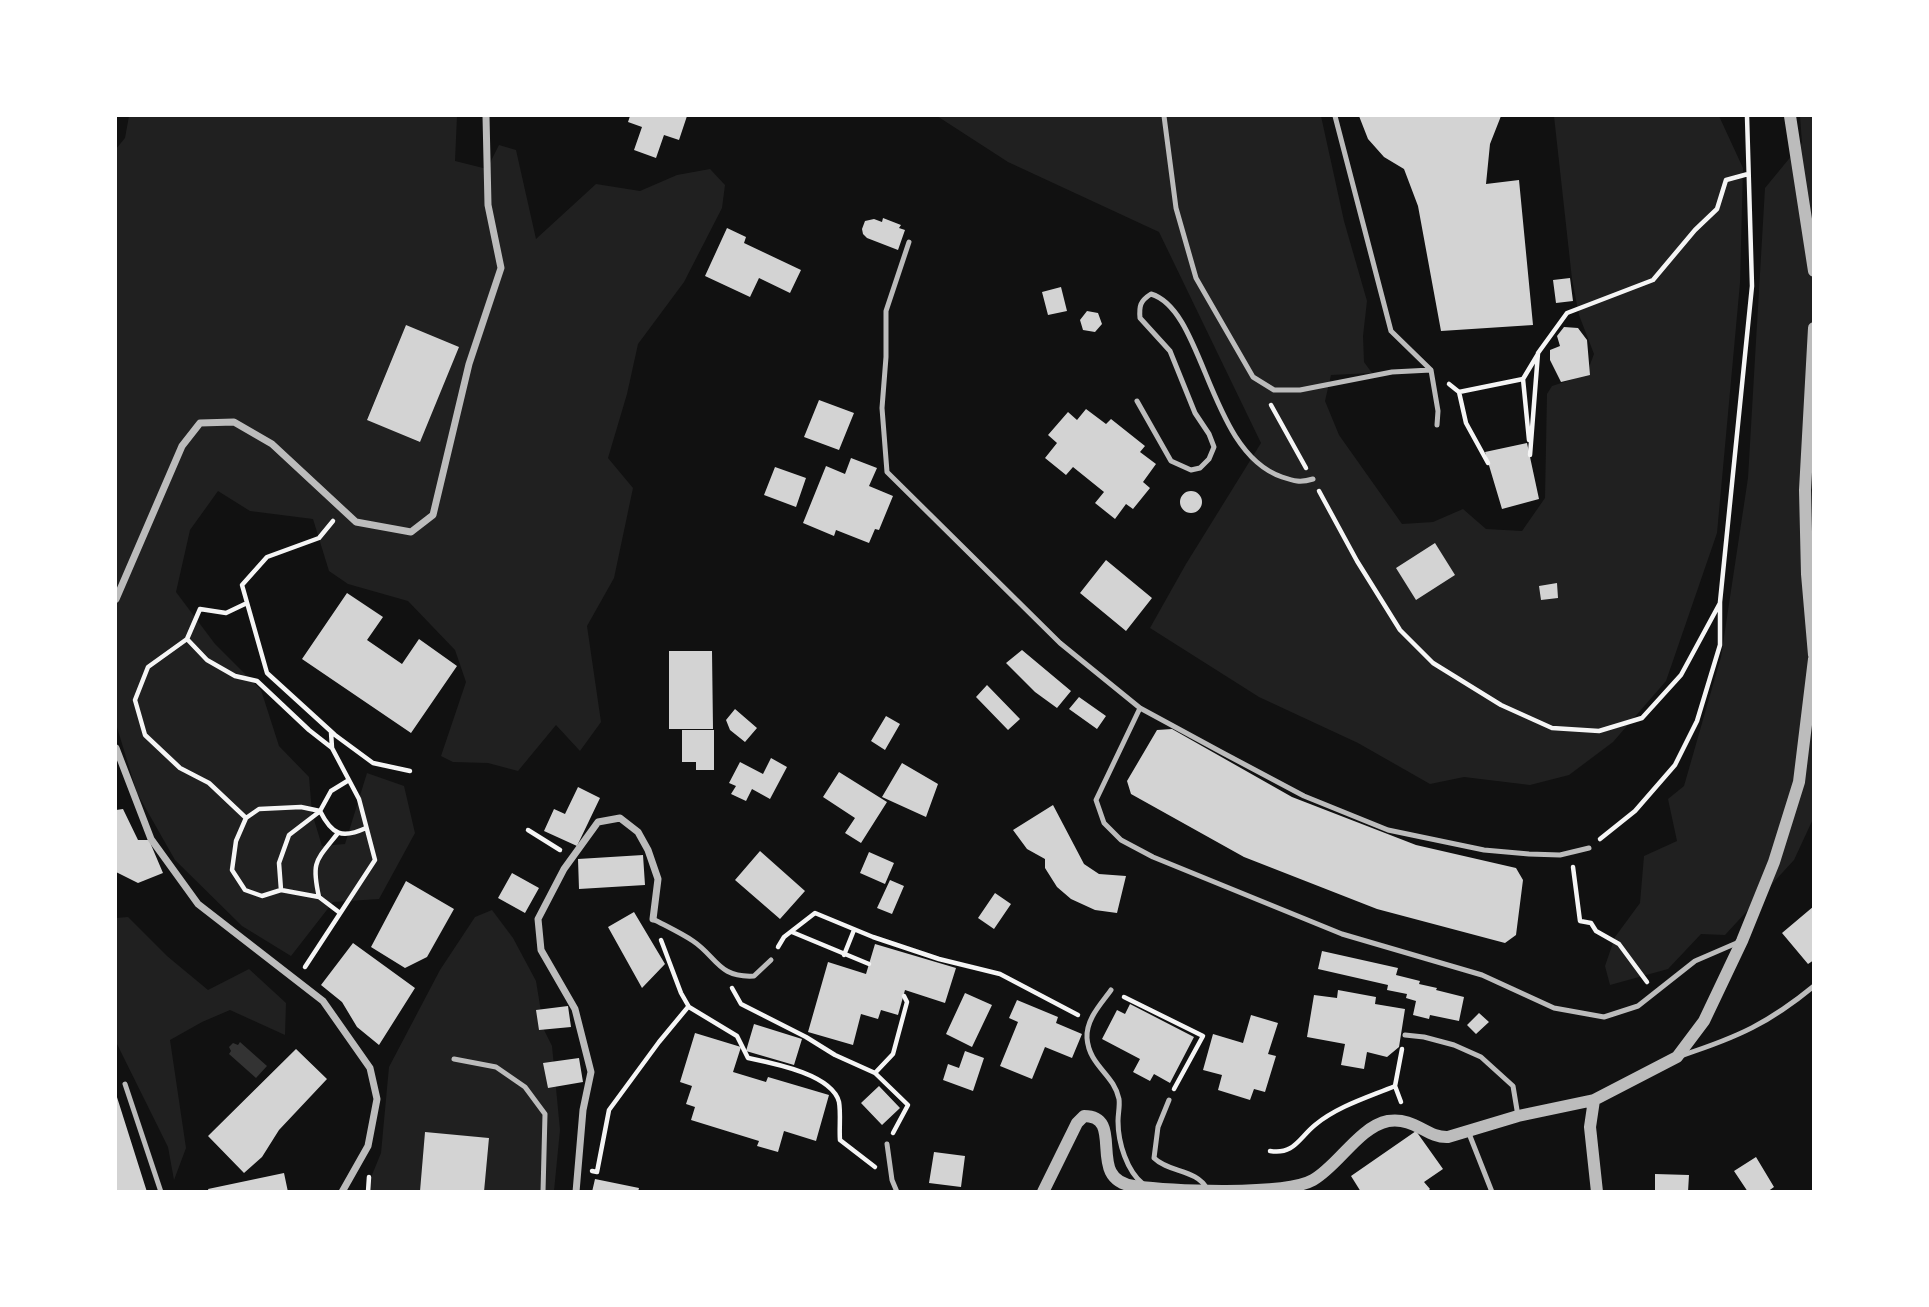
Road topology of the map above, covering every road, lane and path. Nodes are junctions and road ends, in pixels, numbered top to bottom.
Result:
1 (486, 116) edge
2 (1164, 116) edge
3 (1335, 116) edge
4 (1747, 116) edge
5 (1790, 116) edge
6 (1748, 174) junction
7 (909, 242) dead end
8 (1814, 271) edge
9 (1814, 328) edge
10 (1538, 354) junction
11 (1431, 370) junction
12 (1253, 377) junction
13 (1523, 379) junction
14 (1459, 392) junction
15 (1137, 401) dead end
16 (1437, 425) dead end
17 (1488, 463) dead end
18 (1313, 479) junction
19 (343, 509) junction
20 (116, 599) edge
21 (1720, 602) junction
22 (247, 603) junction
23 (187, 639) junction
24 (1814, 657) edge
25 (1140, 708) junction
26 (331, 731) junction
27 (116, 748) edge
28 (332, 748) junction
29 (410, 771) dead end
30 (349, 780) junction
31 (320, 811) junction
32 (246, 818) junction
33 (366, 828) junction
34 (528, 830) dead end
35 (338, 833) junction
36 (1589, 848) joint
37 (1570, 852) junction
38 (572, 857) junction
39 (281, 890) junction
40 (319, 897) junction
41 (340, 913) junction
42 (653, 919) junction
43 (854, 930) junction
44 (792, 932) junction
45 (1742, 941) junction
46 (844, 955) junction
47 (771, 960) joint
48 (869, 964) dead end
49 (718, 967) junction
50 (296, 980) junction
51 (1814, 986) edge
52 (1111, 990) joint
53 (1655, 994) junction
54 (904, 996) dead end
55 (689, 1007) junction
56 (1090, 1020) junction
57 (1405, 1035) joint
58 (1677, 1057) junction
59 (454, 1059) dead end
60 (875, 1073) junction
61 (125, 1084) dead end
62 (1395, 1086) junction
63 (1169, 1100) joint
64 (1594, 1100) junction
65 (1402, 1105) dead end
66 (1518, 1116) junction
67 (1468, 1131) junction
68 (887, 1144) joint
69 (1270, 1151) dead end
70 (600, 1156) dead end
71 (892, 1180) junction
72 (1149, 1189) edge
73 (1207, 1189) junction
74 (161, 1192) edge
75 (342, 1192) edge
76 (543, 1192) edge
77 (576, 1192) edge
78 (897, 1192) edge
79 (1043, 1192) edge
80 (1492, 1192) edge
81 (1597, 1192) edge

1 - 19 street
2 - 12 lane
3 - 11 lane
4 - 6 path
5 - 8 street
6 - 10 path
6 - 21 path
7 - 25 lane
9 - 24 street
10 - 13 path
10 - 13 path
11 - 12 lane
11 - 14 path
11 - 16 lane
12 - 18 path
13 - 14 path
14 - 17 path
15 - 18 lane
18 - 21 path
19 - 20 street
19 - 22 path
21 - 36 path
22 - 23 path
22 - 26 path
23 - 28 path
23 - 32 path
24 - 45 street
25 - 37 lane
25 - 53 lane
26 - 28 path
26 - 29 path
27 - 50 street
28 - 30 path
30 - 31 path
30 - 33 path
31 - 32 path
31 - 35 path
31 - 39 path
32 - 39 path
33 - 35 path
33 - 41 path
34 - 38 path
35 - 40 path
36 - 37 lane
37 - 53 path
38 - 42 street
38 - 77 street
39 - 40 path
40 - 41 path
41 - 50 path
42 - 49 lane
42 - 55 path
43 - 44 path
43 - 46 path
43 - 56 path
44 - 46 path
44 - 47 path
45 - 53 lane
45 - 58 street
46 - 48 path
47 - 49 lane
49 - 60 path
50 - 75 street
51 - 58 lane
52 - 56 lane
52 - 63 path
54 - 60 path
55 - 70 path
55 - 71 path
56 - 72 lane
57 - 62 path
57 - 66 lane
58 - 64 street
59 - 76 lane
60 - 68 path
61 - 74 lane
62 - 65 path
62 - 69 path
63 - 73 lane
64 - 66 street
64 - 81 street
66 - 67 street
67 - 73 street
67 - 80 lane
68 - 71 lane
71 - 78 lane
72 - 73 street
72 - 79 street

